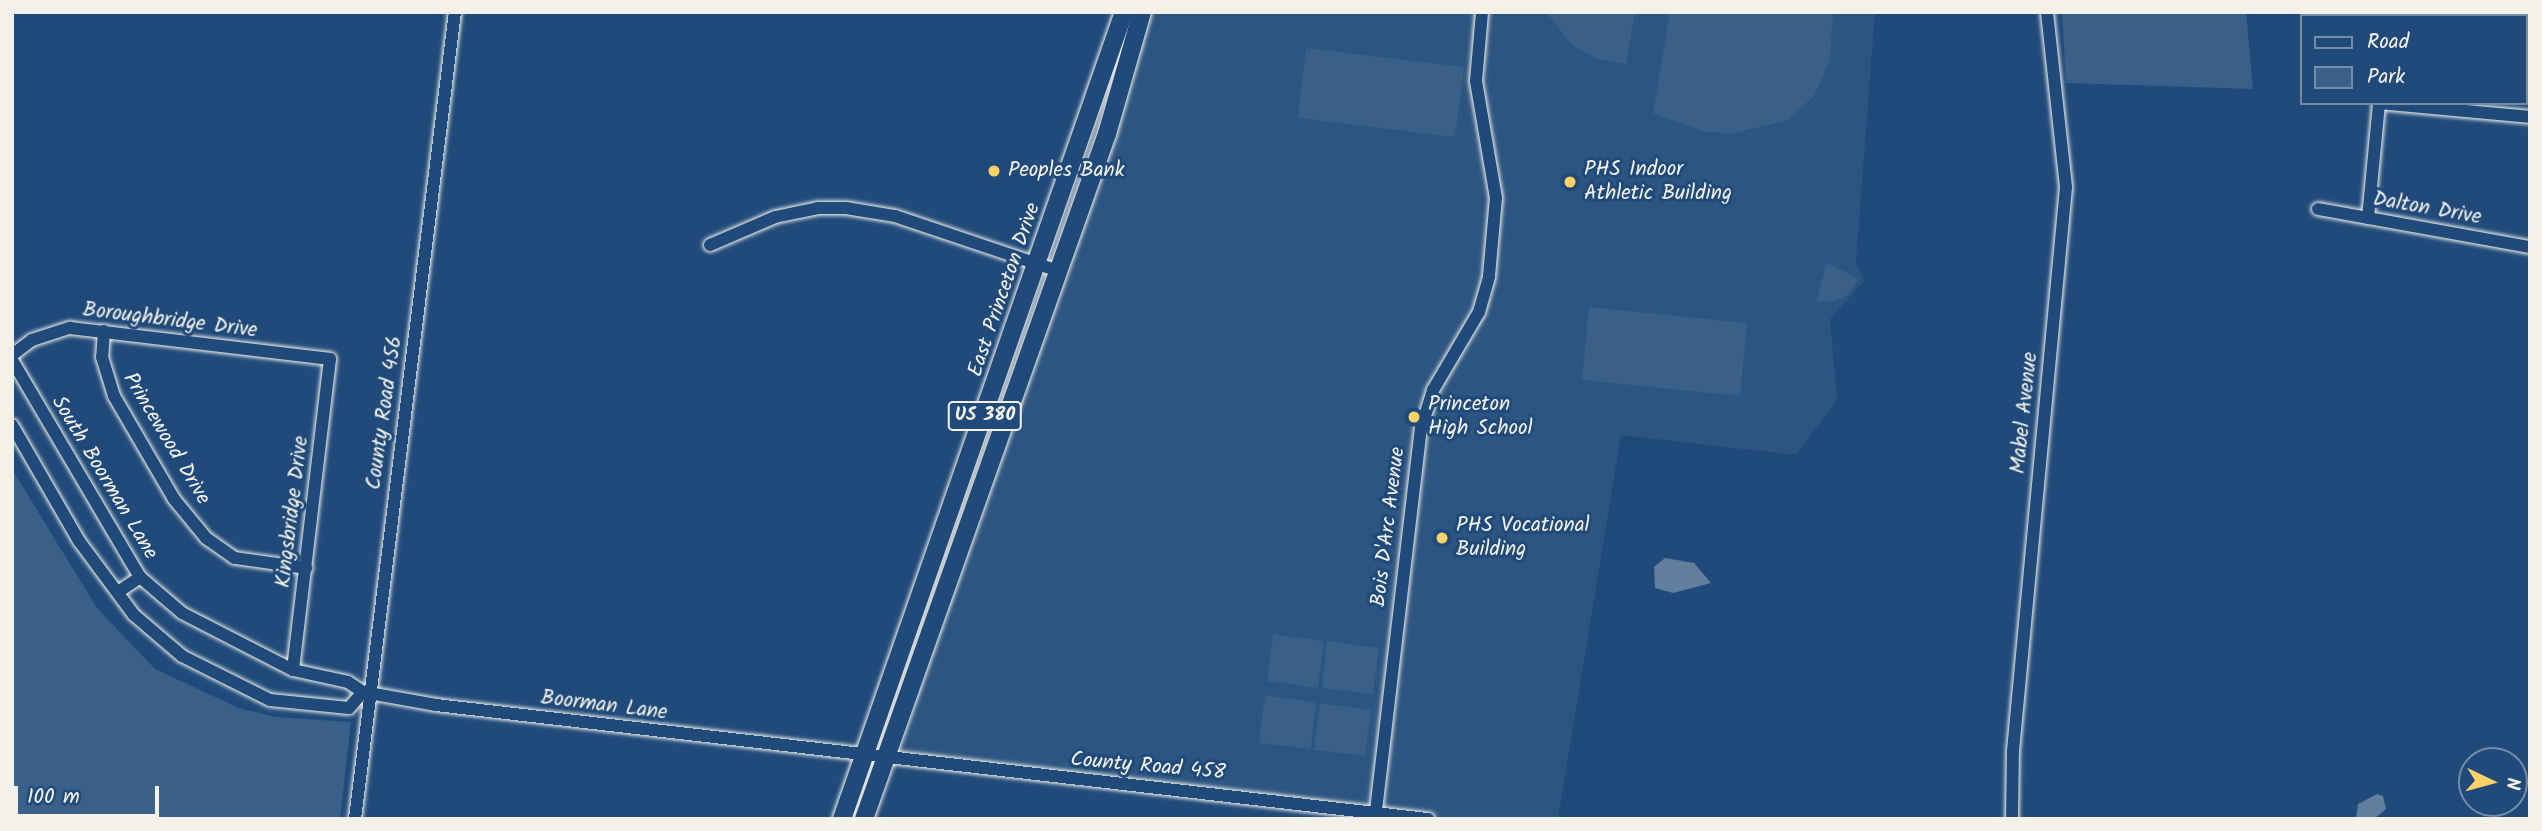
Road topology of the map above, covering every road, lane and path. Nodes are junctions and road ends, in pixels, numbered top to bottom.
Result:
1 (455, 12) edge
2 (1124, 12) edge
3 (1142, 12) edge
4 (1482, 12) edge
5 (2047, 12) edge
6 (1101, 80) junction
7 (1124, 86) junction
8 (2379, 105) edge
9 (2401, 105) edge
10 (2530, 117) edge
11 (2318, 209) dead end
12 (2368, 218) junction
13 (710, 245) dead end
14 (2530, 247) edge
15 (1038, 265) junction
16 (1058, 271) junction
17 (104, 331) junction
18 (12, 357) edge
19 (330, 359) joint
20 (12, 425) edge
21 (306, 568) junction
22 (140, 577) junction
23 (118, 592) junction
24 (293, 670) junction
25 (367, 692) junction
26 (865, 756) junction
27 (885, 759) junction
28 (1373, 817) edge
29 (355, 819) edge
30 (842, 819) edge
31 (864, 819) edge
32 (1428, 819) edge
33 (2012, 819) edge

1 - 25 street, County Road 456
2 - 6 highway, East Princeton Drive / US 380
3 - 7 highway, East Princeton Drive / US 380
4 - 28 street, Bois D'Arc Avenue
5 - 33 street, Mabel Avenue
6 - 7 highway
6 - 15 highway, East Princeton Drive / US 380
7 - 16 highway, East Princeton Drive / US 380
8 - 12 street
9 - 10 street
11 - 12 street, Dalton Drive
12 - 14 street, Dalton Drive
13 - 15 street
15 - 16 street
15 - 26 highway, East Princeton Drive / US 380
16 - 27 highway, East Princeton Drive / US 380
17 - 18 street, Boroughbridge Drive
17 - 19 street, Boroughbridge Drive
17 - 21 street, Princewood Drive
18 - 22 street, South Boorman Lane
19 - 21 street, Kingsbridge Drive
20 - 23 street
21 - 24 street, Kingsbridge Drive
22 - 23 street
22 - 24 street, South Boorman Lane
23 - 25 street
24 - 25 street, South Boorman Lane
25 - 26 street, Boorman Lane
25 - 29 street, County Road 456
26 - 27 street, County Road 458
26 - 30 highway, East Princeton Drive / US 380
27 - 28 street, County Road 458
27 - 31 highway, East Princeton Drive / US 380
28 - 32 street, County Road 458

